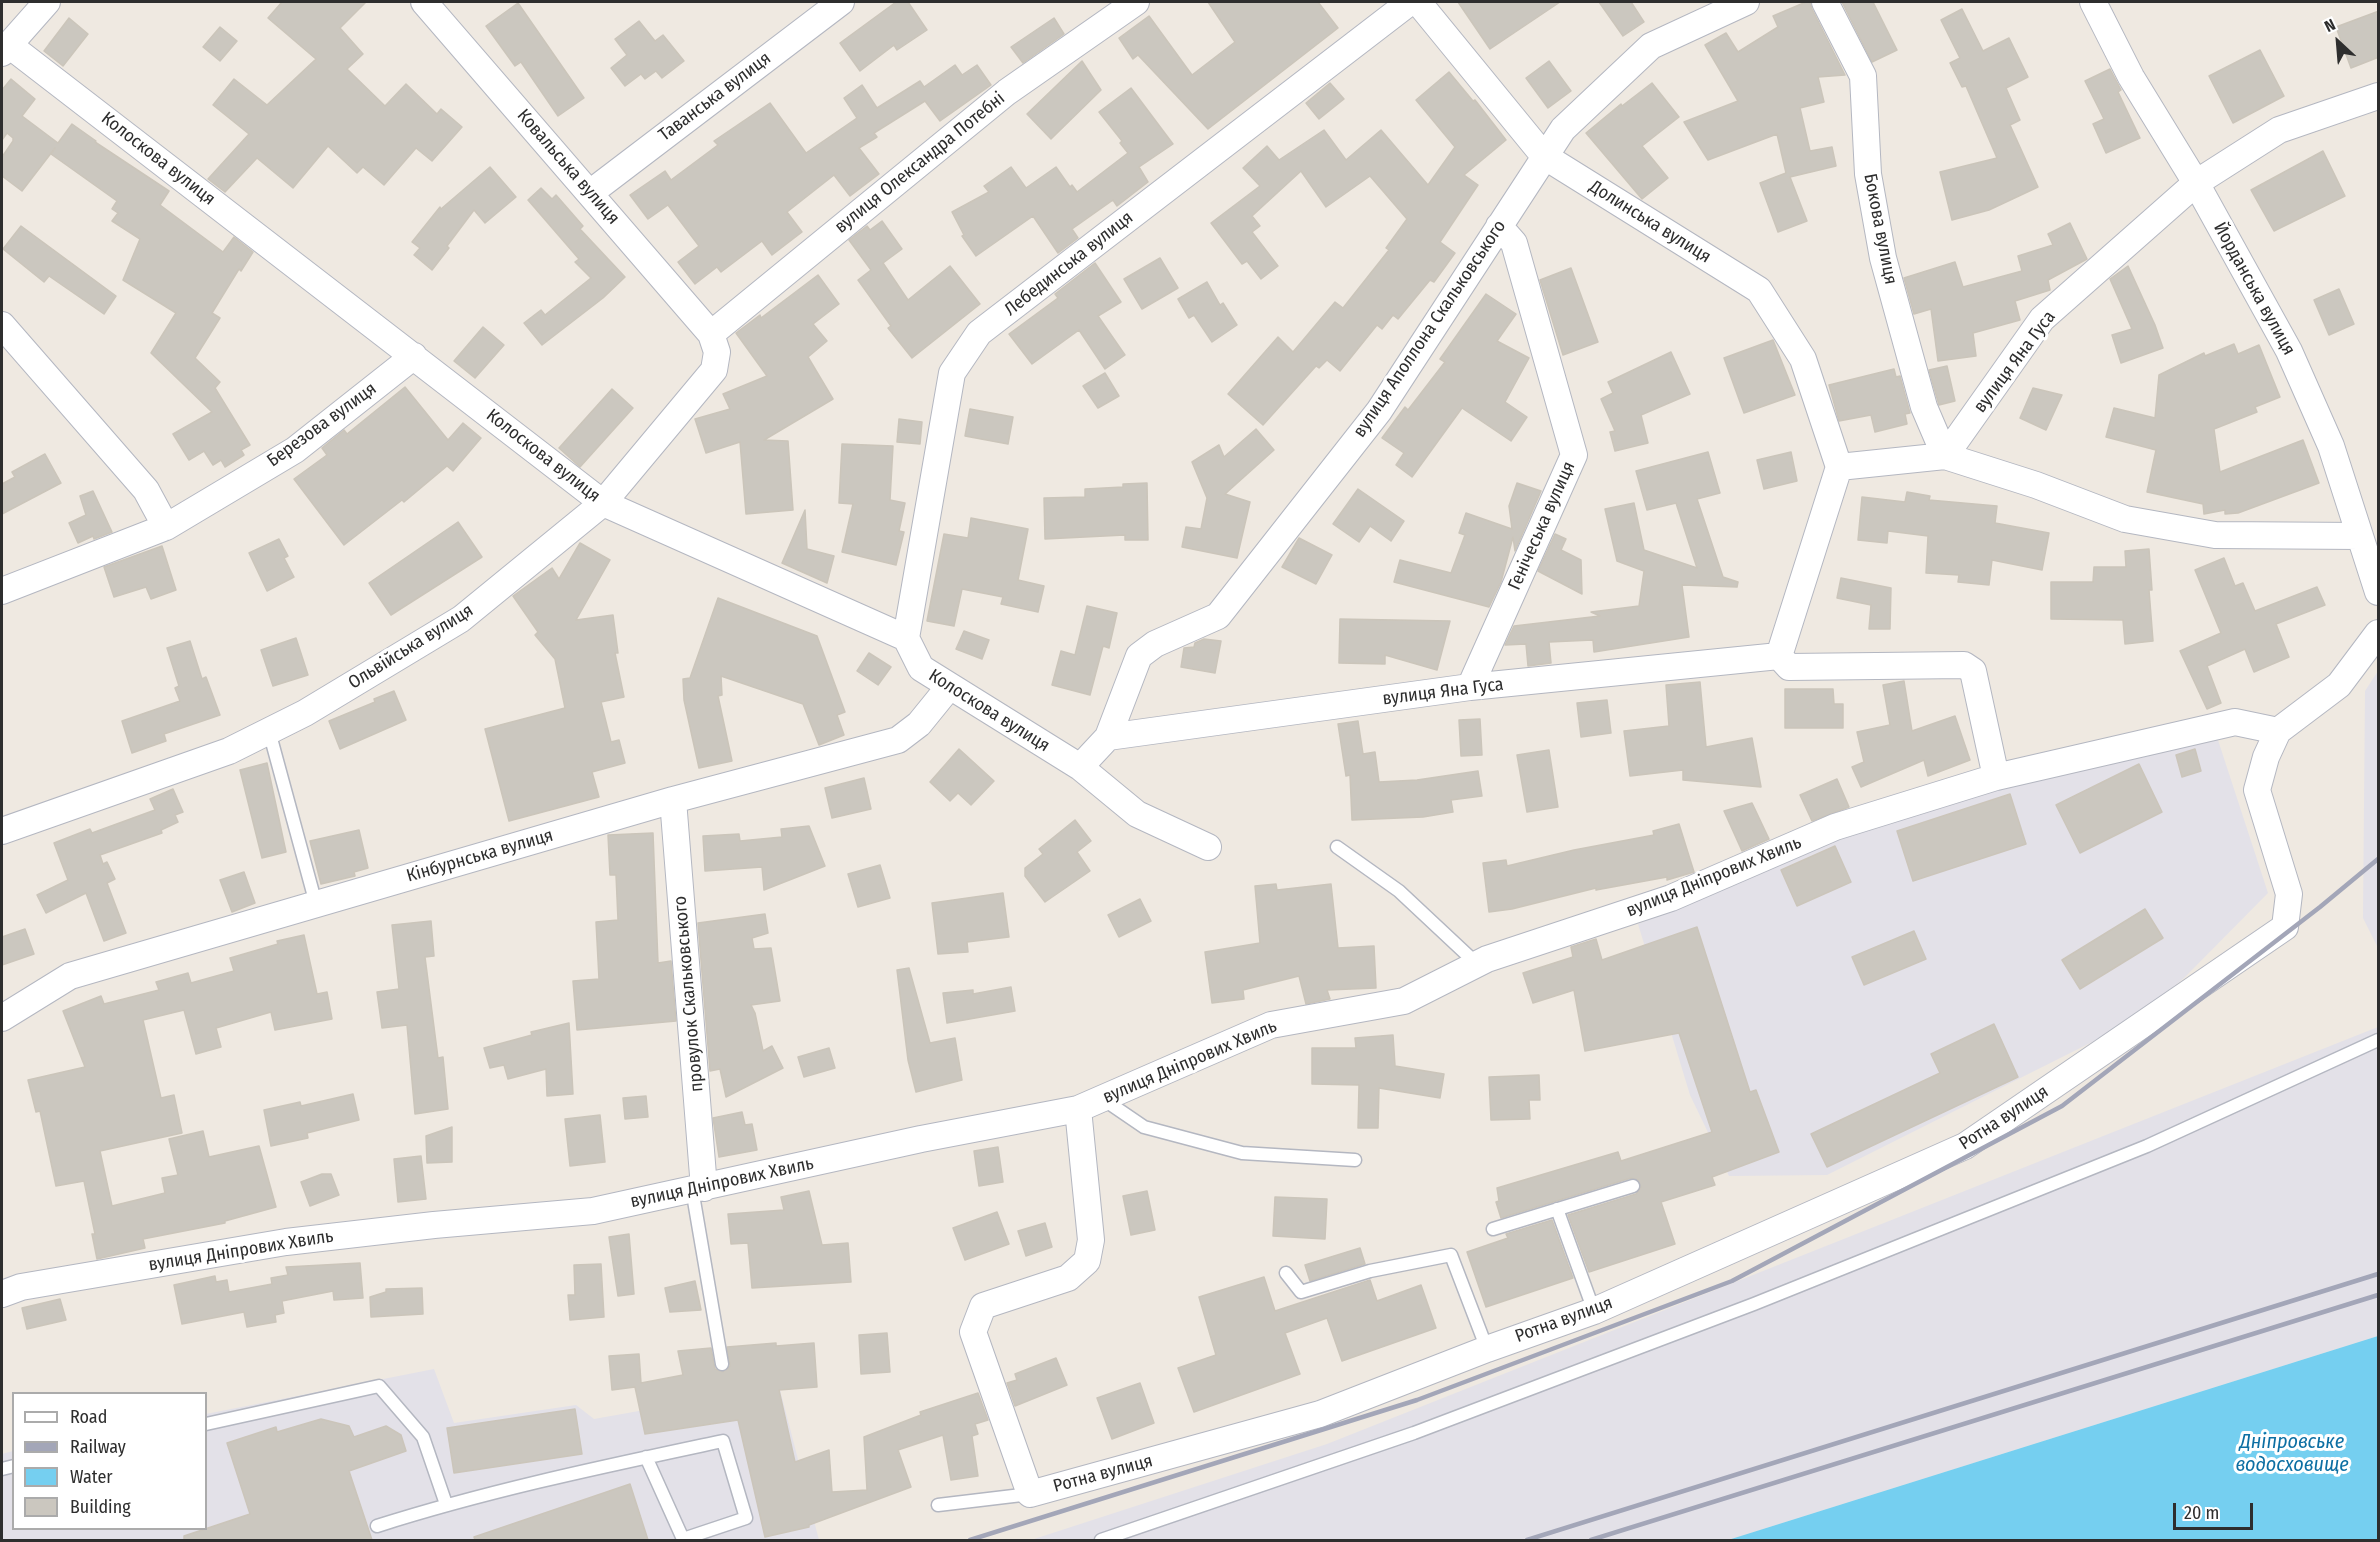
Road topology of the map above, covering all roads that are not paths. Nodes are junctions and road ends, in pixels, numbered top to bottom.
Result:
1 (48, 2) edge
2 (424, 2) edge
3 (841, 2) edge
4 (1136, 2) edge
5 (1410, 2) edge
6 (1418, 2) edge
7 (1746, 2) edge
8 (1825, 2) edge
9 (2093, 2) edge
10 (5, 49) edge
11 (2379, 96) edge
12 (1544, 156) junction
13 (2196, 183) junction
14 (590, 193) junction
15 (1499, 226) junction
16 (2, 324) edge
17 (711, 334) junction
18 (414, 356) junction
19 (1946, 456) junction
20 (1839, 467) junction
21 (603, 503) junction
22 (166, 527) junction
23 (2360, 536) junction
24 (2, 591) edge
25 (2379, 592) edge
26 (2379, 633) edge
27 (906, 638) junction
28 (1779, 656) junction
29 (949, 687) junction
30 (1470, 687) junction
31 (269, 730) junction
32 (2278, 731) junction
33 (1108, 736) junction
34 (1080, 767) junction
35 (1996, 777) junction
36 (673, 800) junction
37 (2, 831) edge
38 (1208, 847) dead end
39 (1337, 847) dead end
40 (316, 904) junction
41 (1477, 964) junction
42 (2, 1018) edge
43 (2379, 1040) edge
44 (1102, 1098) junction
45 (1078, 1109) junction
46 (1355, 1160) dead end
47 (1633, 1186) dead end
48 (698, 1188) junction
49 (1557, 1209) junction
50 (1493, 1229) dead end
51 (1287, 1273) dead end
52 (2, 1294) edge
53 (1594, 1311) junction
54 (1487, 1349) junction
55 (722, 1364) dead end
56 (207, 1424) edge
57 (646, 1457) junction
58 (1030, 1494) junction
59 (446, 1504) junction
60 (938, 1505) dead end
61 (377, 1526) dead end
62 (1101, 1540) edge

1 - 10 street
2 - 14 street, Ковальська вулиця
3 - 14 street, Таванська вулиця
4 - 17 street, вулиця Олександра Потебні
5 - 27 street, Лебединська вулиця
6 - 12 street, Долинська вулиця
7 - 12 street, вулиця Аполлона Скальковського
8 - 19 street, Бокова вулиця
9 - 13 street, Йорданська вулиця
10 - 18 street, Колоскова вулиця
11 - 13 street, вулиця Яна Гуса
12 - 15 street, вулиця Аполлона Скальковського
12 - 20 street, Долинська вулиця
13 - 19 street, вулиця Яна Гуса
13 - 23 street, Йорданська вулиця
14 - 17 street, Ковальська вулиця
15 - 30 street, Генічеська вулиця
15 - 33 street, вулиця Аполлона Скальковського
16 - 22 street
17 - 21 street, Ольвійська вулиця
18 - 21 street, Колоскова вулиця
18 - 22 street, Березова вулиця
19 - 20 street
19 - 23 street
20 - 28 street
21 - 27 street, Колоскова вулиця
21 - 31 street, Ольвійська вулиця
22 - 24 street, Березова вулиця
23 - 25 street, Йорданська вулиця
26 - 32 street
27 - 29 street, Колоскова вулиця
28 - 30 street, вулиця Яна Гуса
28 - 35 street, вулиця Яна Гуса
29 - 34 street, Колоскова вулиця
29 - 36 street, Кінбурнська вулиця
30 - 33 street, вулиця Яна Гуса
31 - 37 street, Ольвійська вулиця
31 - 40 lane
32 - 35 street, вулиця Дніпрових Хвиль
32 - 53 street, Ротна вулиця
33 - 34 street, вулиця Аполлона Скальковського
34 - 38 street, Колоскова вулиця
35 - 41 street, вулиця Дніпрових Хвиль
36 - 40 street, Кінбурнська вулиця
36 - 48 street, провулок Скальковського
39 - 41 lane
40 - 42 street, Кінбурнська вулиця
41 - 44 street, вулиця Дніпрових Хвиль
43 - 62 lane
44 - 45 street, вулиця Дніпрових Хвиль
44 - 46 lane
45 - 48 street, вулиця Дніпрових Хвиль
45 - 58 street, Ротна вулиця
47 - 49 lane
48 - 52 street, вулиця Дніпрових Хвиль
48 - 55 lane
49 - 50 lane
49 - 53 lane
51 - 54 lane
53 - 54 street, Ротна вулиця
54 - 58 street, Ротна вулиця
56 - 59 lane
57 - 57 lane
57 - 59 lane
58 - 60 lane
59 - 61 lane

